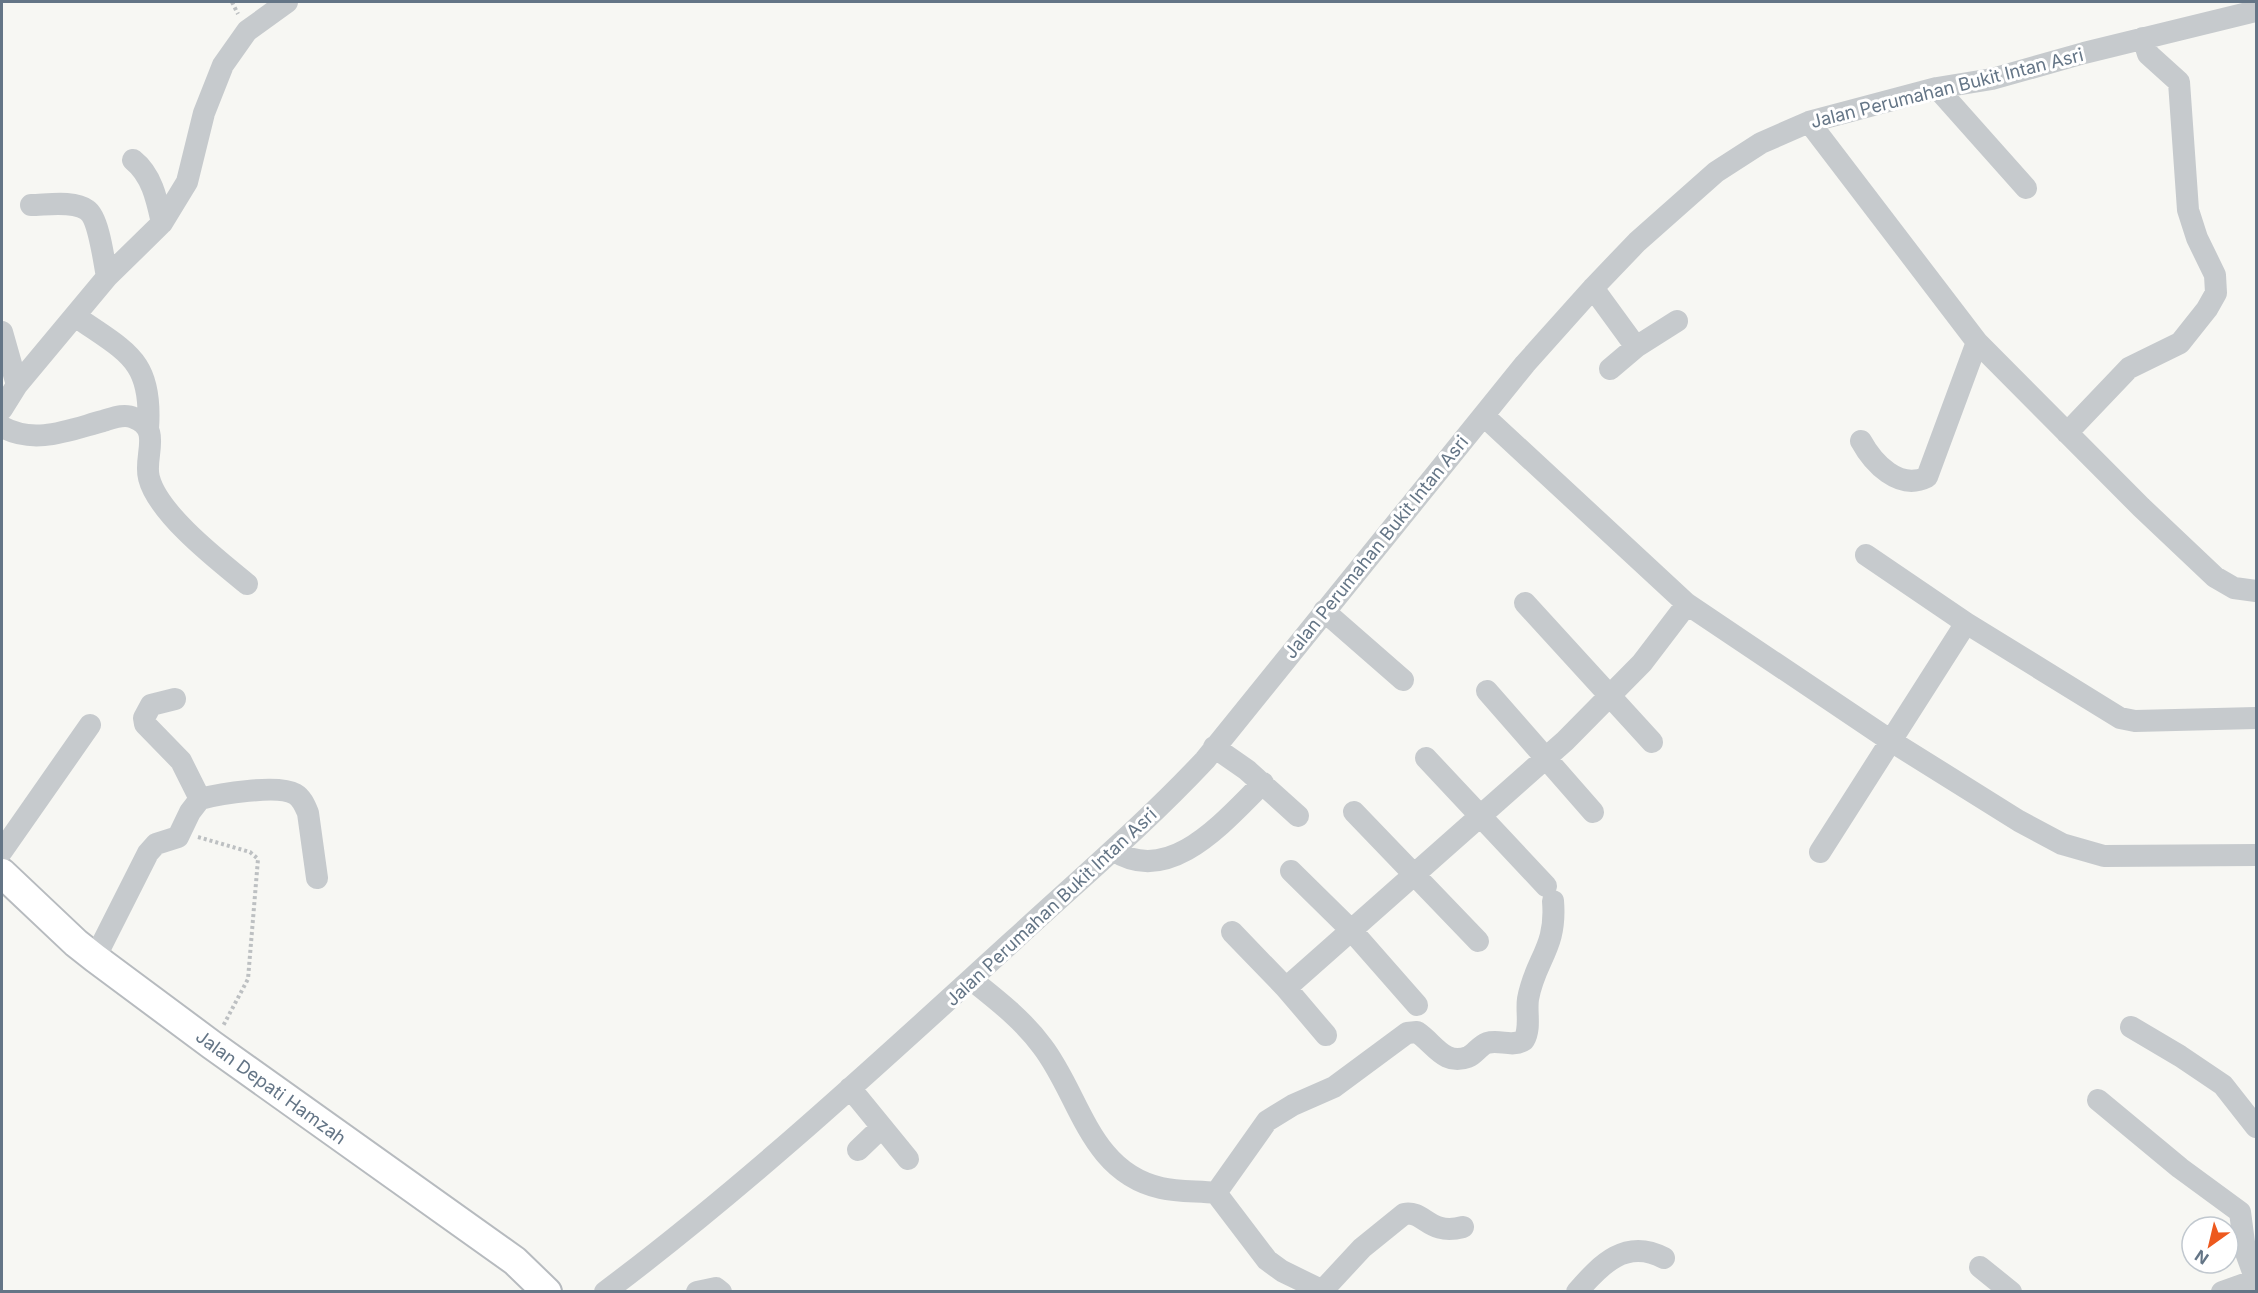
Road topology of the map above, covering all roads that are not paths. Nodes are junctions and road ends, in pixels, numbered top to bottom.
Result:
1 (286, 2) edge
2 (2256, 11) edge
3 (2143, 38) junction
4 (1936, 88) junction
5 (1809, 122) junction
6 (133, 160) dead end
7 (2026, 188) dead end
8 (31, 205) dead end
9 (162, 223) junction
10 (107, 277) junction
11 (1593, 288) junction
12 (75, 316) junction
13 (1677, 321) dead end
14 (2, 332) edge
15 (1977, 342) junction
16 (1636, 347) junction
17 (1610, 369) dead end
18 (17, 385) junction
19 (2, 409) edge
20 (1484, 416) junction
21 (2, 427) edge
22 (148, 429) junction
23 (2067, 433) junction
24 (1861, 441) dead end
25 (1866, 555) dead end
26 (247, 584) dead end
27 (2256, 591) edge
28 (1525, 603) dead end
29 (1687, 604) junction
30 (1324, 611) junction
31 (1966, 623) junction
32 (1403, 680) dead end
33 (1487, 691) dead end
34 (1612, 696) junction
35 (175, 699) dead end
36 (2256, 718) edge
37 (90, 725) dead end
38 (1891, 741) junction
39 (1652, 742) dead end
40 (1214, 747) junction
41 (1426, 758) dead end
42 (1547, 758) junction
43 (1263, 783) junction
44 (200, 799) junction
45 (1354, 812) dead end
46 (1593, 812) dead end
47 (1298, 816) dead end
48 (1482, 816) junction
49 (1113, 850) junction
50 (2, 851) edge
51 (1820, 852) dead end
52 (2256, 855) edge
53 (1291, 871) dead end
54 (2, 873) edge
55 (1415, 875) junction
56 (317, 878) dead end
57 (1352, 930) junction
58 (1232, 932) dead end
59 (1478, 941) dead end
60 (94, 958) junction
61 (972, 980) junction
62 (1286, 988) junction
63 (1417, 1005) dead end
64 (2131, 1027) dead end
65 (1326, 1035) dead end
66 (850, 1088) junction
67 (2098, 1100) dead end
68 (882, 1127) junction
69 (2256, 1127) edge
70 (858, 1150) dead end
71 (908, 1159) dead end
72 (1216, 1193) junction
73 (1462, 1227) dead end
74 (1664, 1258) dead end
75 (1980, 1267) dead end
76 (2253, 1275) edge
77 (1324, 1291) edge
78 (547, 1292) edge
79 (605, 1292) edge
80 (697, 1292) edge
81 (721, 1292) edge
82 (1577, 1292) edge
83 (2011, 1292) edge
84 (2222, 1292) edge

1 - 9 street
2 - 3 street, Jalan Perumahan Bukit Intan Asri
3 - 4 street, Jalan Perumahan Bukit Intan Asri
3 - 23 street
4 - 5 street, Jalan Perumahan Bukit Intan Asri
4 - 7 street
5 - 11 street, Jalan Perumahan Bukit Intan Asri
5 - 15 street
6 - 9 street
8 - 10 street
9 - 10 street
10 - 12 street
11 - 16 street
11 - 20 street, Jalan Perumahan Bukit Intan Asri
12 - 18 street
12 - 22 street
13 - 16 street
14 - 18 street
15 - 23 street
15 - 24 street
16 - 17 street
18 - 19 street
20 - 29 street
20 - 30 street, Jalan Perumahan Bukit Intan Asri
21 - 22 street
22 - 26 street
23 - 27 street
25 - 31 street
28 - 34 street
29 - 34 street
29 - 38 street
30 - 32 street
30 - 40 street, Jalan Perumahan Bukit Intan Asri
31 - 36 street
31 - 38 street
33 - 42 street
34 - 39 street
34 - 42 street
35 - 44 street
37 - 50 street
38 - 51 street
38 - 52 street
40 - 43 street
40 - 49 street, Jalan Perumahan Bukit Intan Asri
41 - 48 street
42 - 46 street
42 - 48 street
43 - 47 street
43 - 49 street
44 - 56 street
44 - 60 street
45 - 55 street
48 - 55 street
48 - 72 street
49 - 61 street, Jalan Perumahan Bukit Intan Asri
53 - 57 street
54 - 60 main road, Jalan Depati Hamzah
55 - 57 street
55 - 59 street
57 - 62 street
57 - 63 street
58 - 62 street
60 - 78 main road, Jalan Depati Hamzah
61 - 66 street, Jalan Perumahan Bukit Intan Asri
61 - 72 street
62 - 65 street
64 - 69 street
66 - 68 street
66 - 79 street, Jalan Perumahan Bukit Intan Asri
67 - 76 street
68 - 70 street
68 - 71 street
72 - 77 street
73 - 77 street
74 - 82 street
75 - 83 street
76 - 84 street
80 - 81 street

